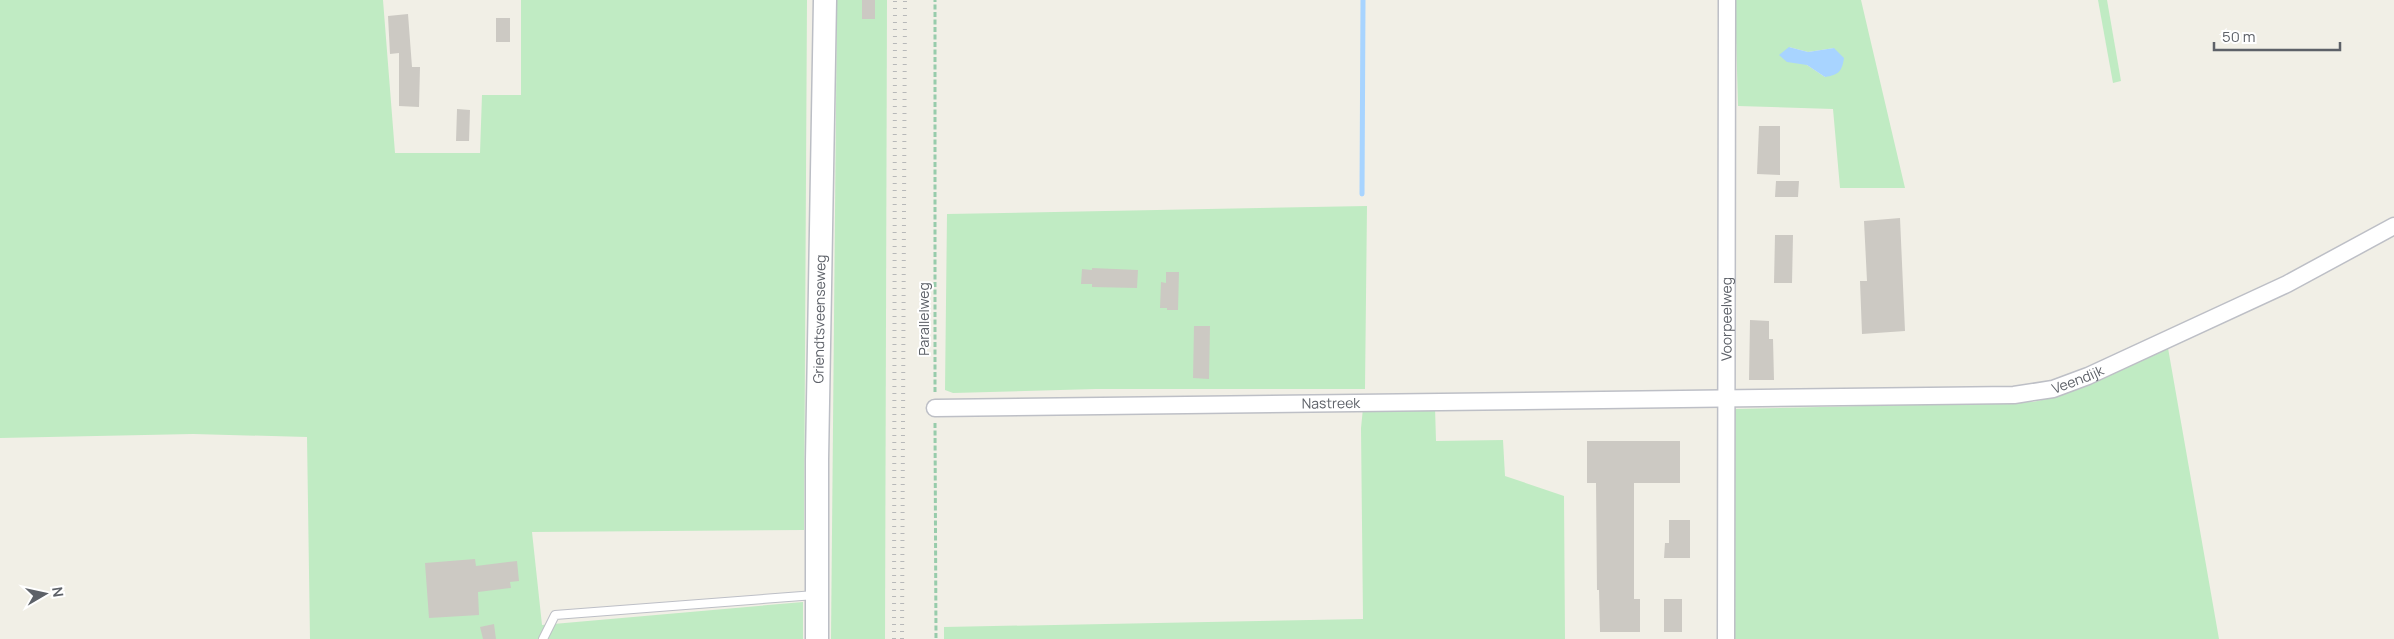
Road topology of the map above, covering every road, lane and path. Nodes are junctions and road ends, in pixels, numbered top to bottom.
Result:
1 (825, 0) edge
2 (936, 0) edge
3 (1727, 0) edge
4 (2394, 226) edge
5 (1727, 398) junction
6 (935, 408) junction
7 (817, 594) junction
8 (542, 639) edge
9 (817, 639) edge
10 (936, 639) edge
11 (1726, 639) edge

1 - 7 street, Griendtsveenseweg
2 - 6 path, Parallelweg
3 - 5 street, Voorpeelweg
4 - 5 street, Veendijk
5 - 6 street, Nastreek
5 - 11 street, Voorpeelweg
6 - 10 path, Parallelweg
7 - 8 lane
7 - 9 street, Griendtsveenseweg

